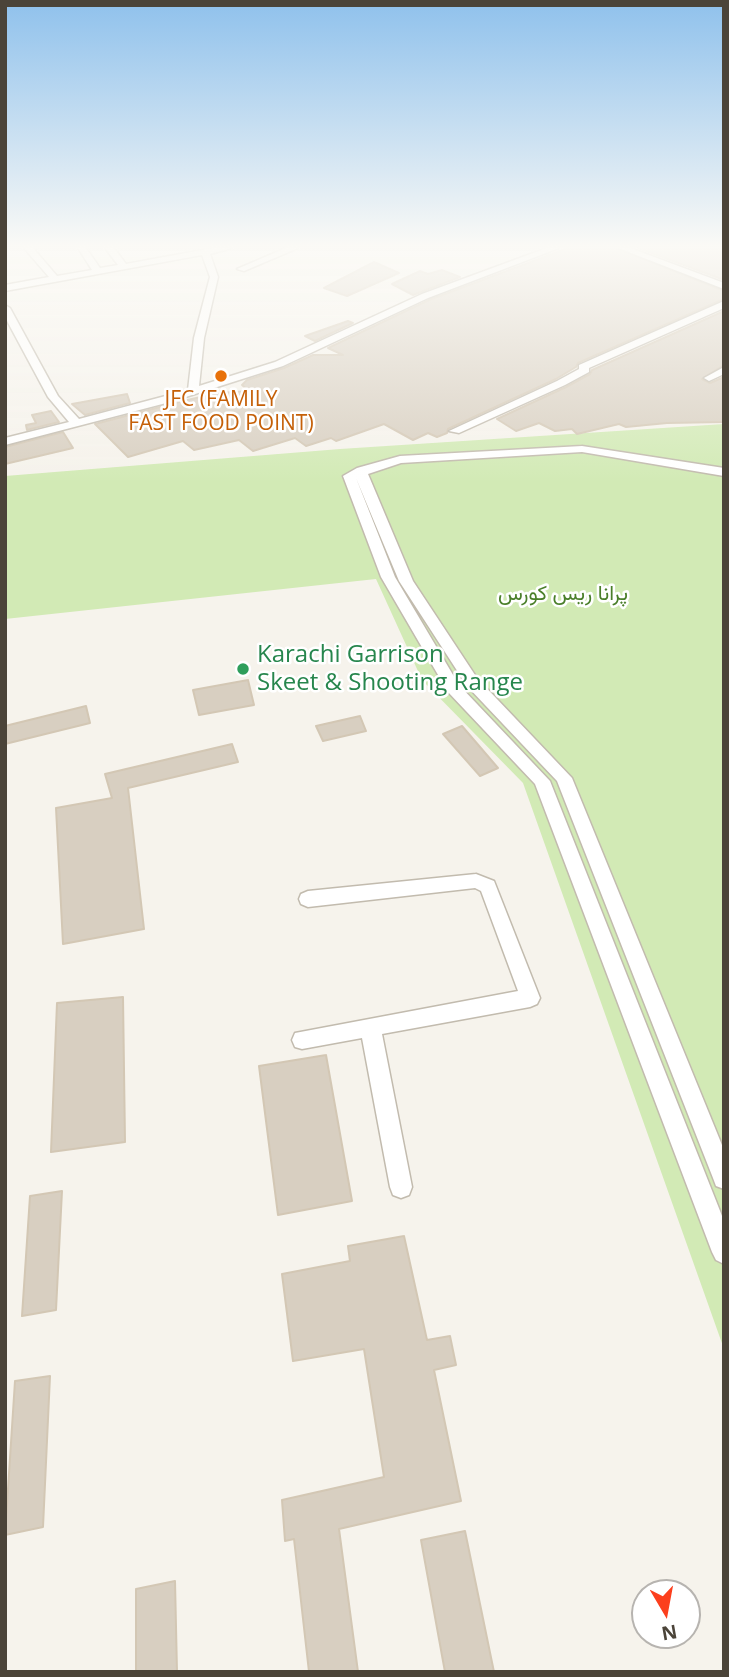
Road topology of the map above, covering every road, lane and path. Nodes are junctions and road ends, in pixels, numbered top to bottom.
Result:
1 (15, 326) edge
2 (202, 326) edge
3 (360, 326) edge
4 (674, 326) edge
5 (724, 370) edge
6 (709, 378) dead end
7 (193, 391) junction
8 (76, 424) junction
9 (455, 431) dead end
10 (5, 442) edge
11 (361, 471) junction
12 (724, 472) edge
13 (308, 899) dead end
14 (371, 1029) junction
15 (302, 1040) dead end
16 (724, 1178) edge
17 (401, 1187) dead end
18 (724, 1252) edge

1 - 8 street
2 - 7 street
3 - 7 street
4 - 9 street
5 - 6 street
7 - 8 street
8 - 10 street
11 - 12 street
11 - 16 street
11 - 18 street
13 - 14 street
14 - 15 street
14 - 17 street

